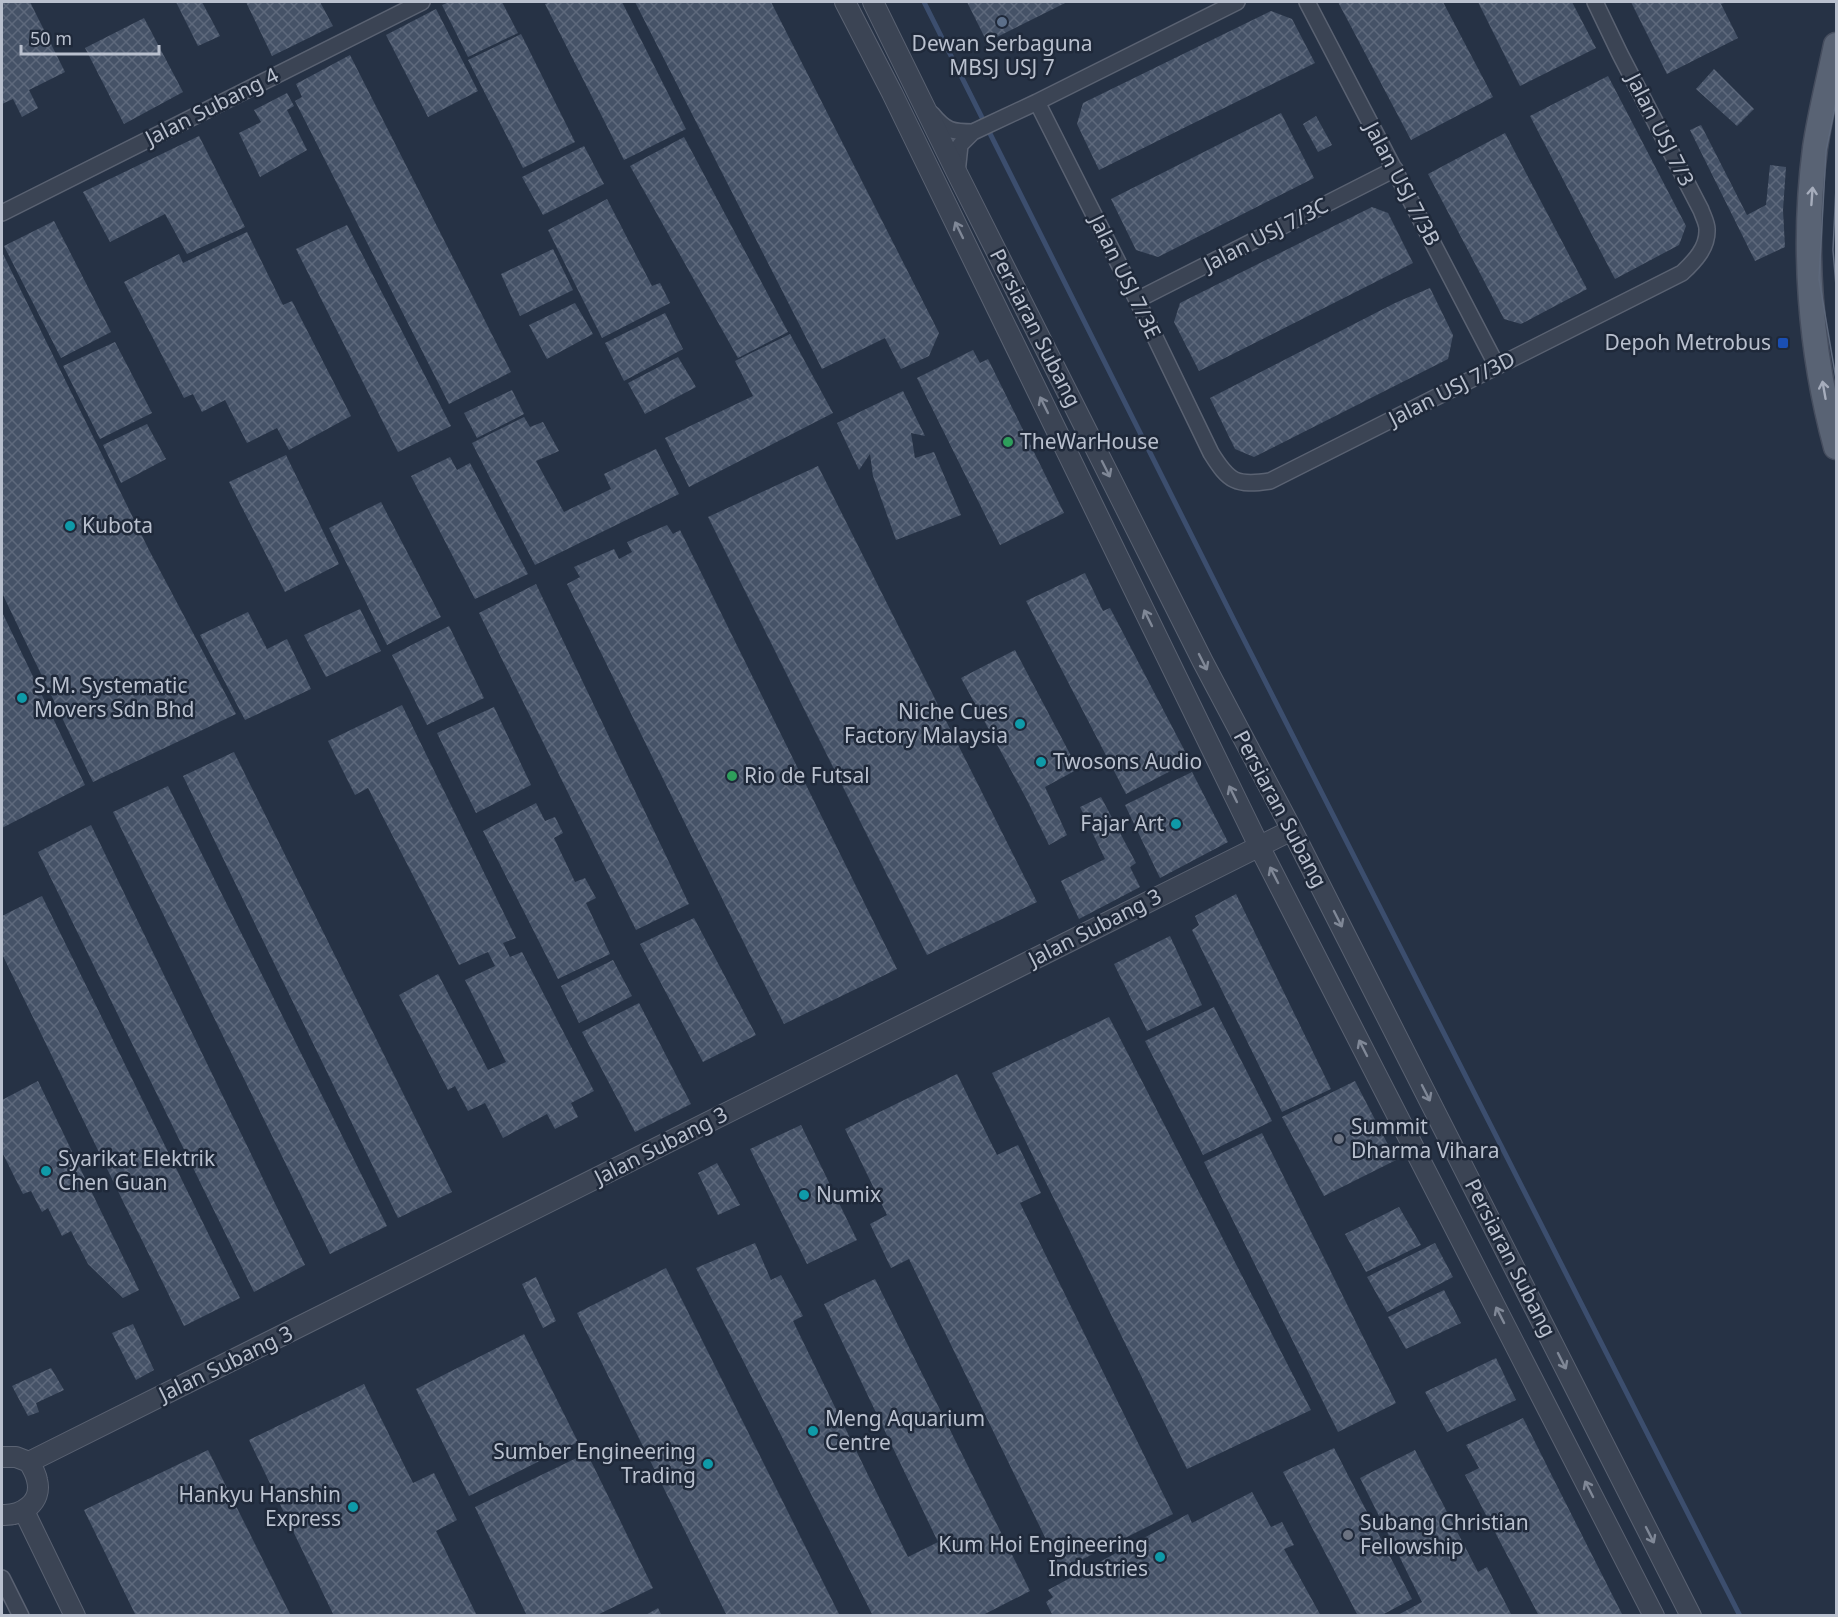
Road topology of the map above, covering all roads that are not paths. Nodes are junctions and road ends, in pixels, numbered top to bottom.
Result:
1 (422, 2) edge
2 (845, 2) edge
3 (873, 2) edge
4 (1237, 2) edge
5 (1307, 2) edge
6 (1595, 2) edge
7 (1836, 45) edge
8 (923, 102) junction
9 (1037, 102) junction
10 (974, 132) junction
11 (1395, 169) junction
12 (957, 173) junction
13 (2, 213) edge
14 (1696, 260) joint
15 (1137, 300) junction
16 (1497, 366) junction
17 (1836, 447) edge
18 (1211, 453) joint
19 (1292, 830) junction
20 (1259, 846) junction
21 (2, 1457) edge
22 (29, 1462) junction
23 (24, 1511) junction
24 (2, 1515) edge
25 (2, 1578) edge
26 (21, 1616) edge
27 (75, 1616) edge
28 (1654, 1616) edge
29 (1691, 1616) edge

1 - 13 street, Jalan Subang 4
20 -> 2 street, Persiaran Subang
3 - 8 street, Persiaran Subang
4 - 9 street
5 - 11 street, Jalan USJ 7/3B
6 - 14 street, Jalan USJ 7/3
17 -> 7 main road
8 - 10 street
8 - 12 street, Persiaran Subang
9 - 10 street
9 - 15 street, Jalan USJ 7/3E
10 - 12 street
11 - 15 street, Jalan USJ 7/3C
11 - 16 street, Jalan USJ 7/3B
12 -> 19 street, Persiaran Subang
14 - 16 street, Jalan USJ 7/3D
15 - 18 street, Jalan USJ 7/3E
16 - 18 street, Jalan USJ 7/3D
19 - 20 street, Jalan Subang 3
19 -> 29 street, Persiaran Subang
20 - 22 street, Jalan Subang 3
28 -> 20 street, Persiaran Subang
21 - 22 street
22 - 23 street
23 - 24 street
23 - 27 street
25 - 26 street

